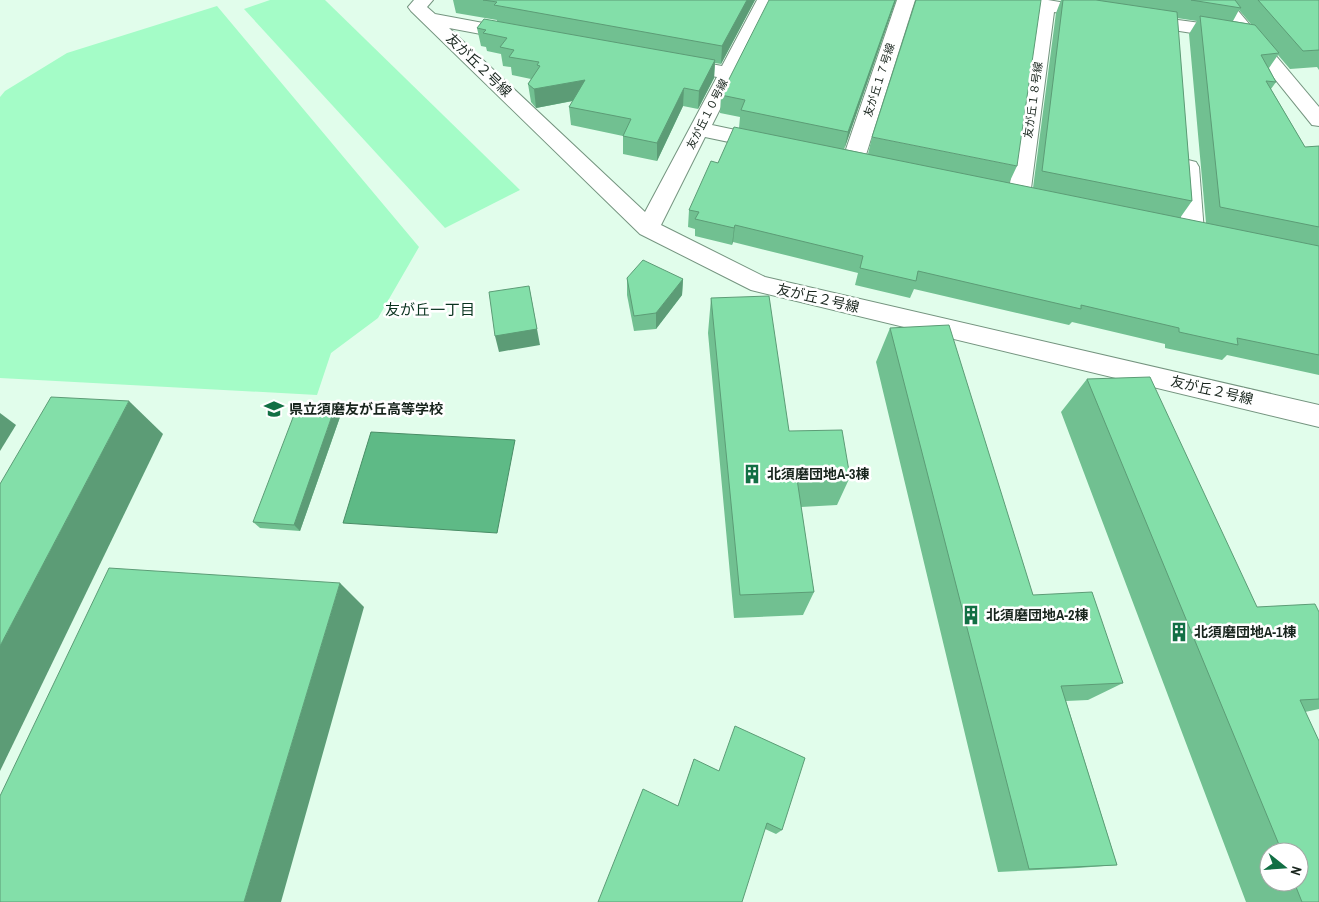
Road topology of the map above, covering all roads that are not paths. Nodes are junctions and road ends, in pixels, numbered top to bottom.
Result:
1 (764, 0) edge
2 (906, 0) edge
3 (1015, 0) edge
4 (1220, 0) edge
5 (1046, 5) junction
6 (428, 9) edge
7 (527, 36) edge
8 (1250, 36) junction
9 (661, 61) edge
10 (728, 74) junction
11 (1319, 120) edge
12 (700, 129) junction
13 (1186, 143) edge
14 (786, 147) edge
15 (853, 161) edge
16 (1019, 195) edge
17 (648, 228) junction
18 (1193, 232) edge
19 (1319, 416) edge

1 - 10 street, 友が丘１０号線
2 - 15 street, 友が丘１７号線
3 - 5 street
4 - 8 street
5 - 8 street
5 - 16 street, 友が丘１８号線
6 - 7 street
6 - 17 street, 友が丘２号線
8 - 11 street
9 - 10 street
10 - 12 street, 友が丘１０号線
12 - 14 street
12 - 17 street, 友が丘１０号線
13 - 18 street
17 - 19 street, 友が丘２号線

